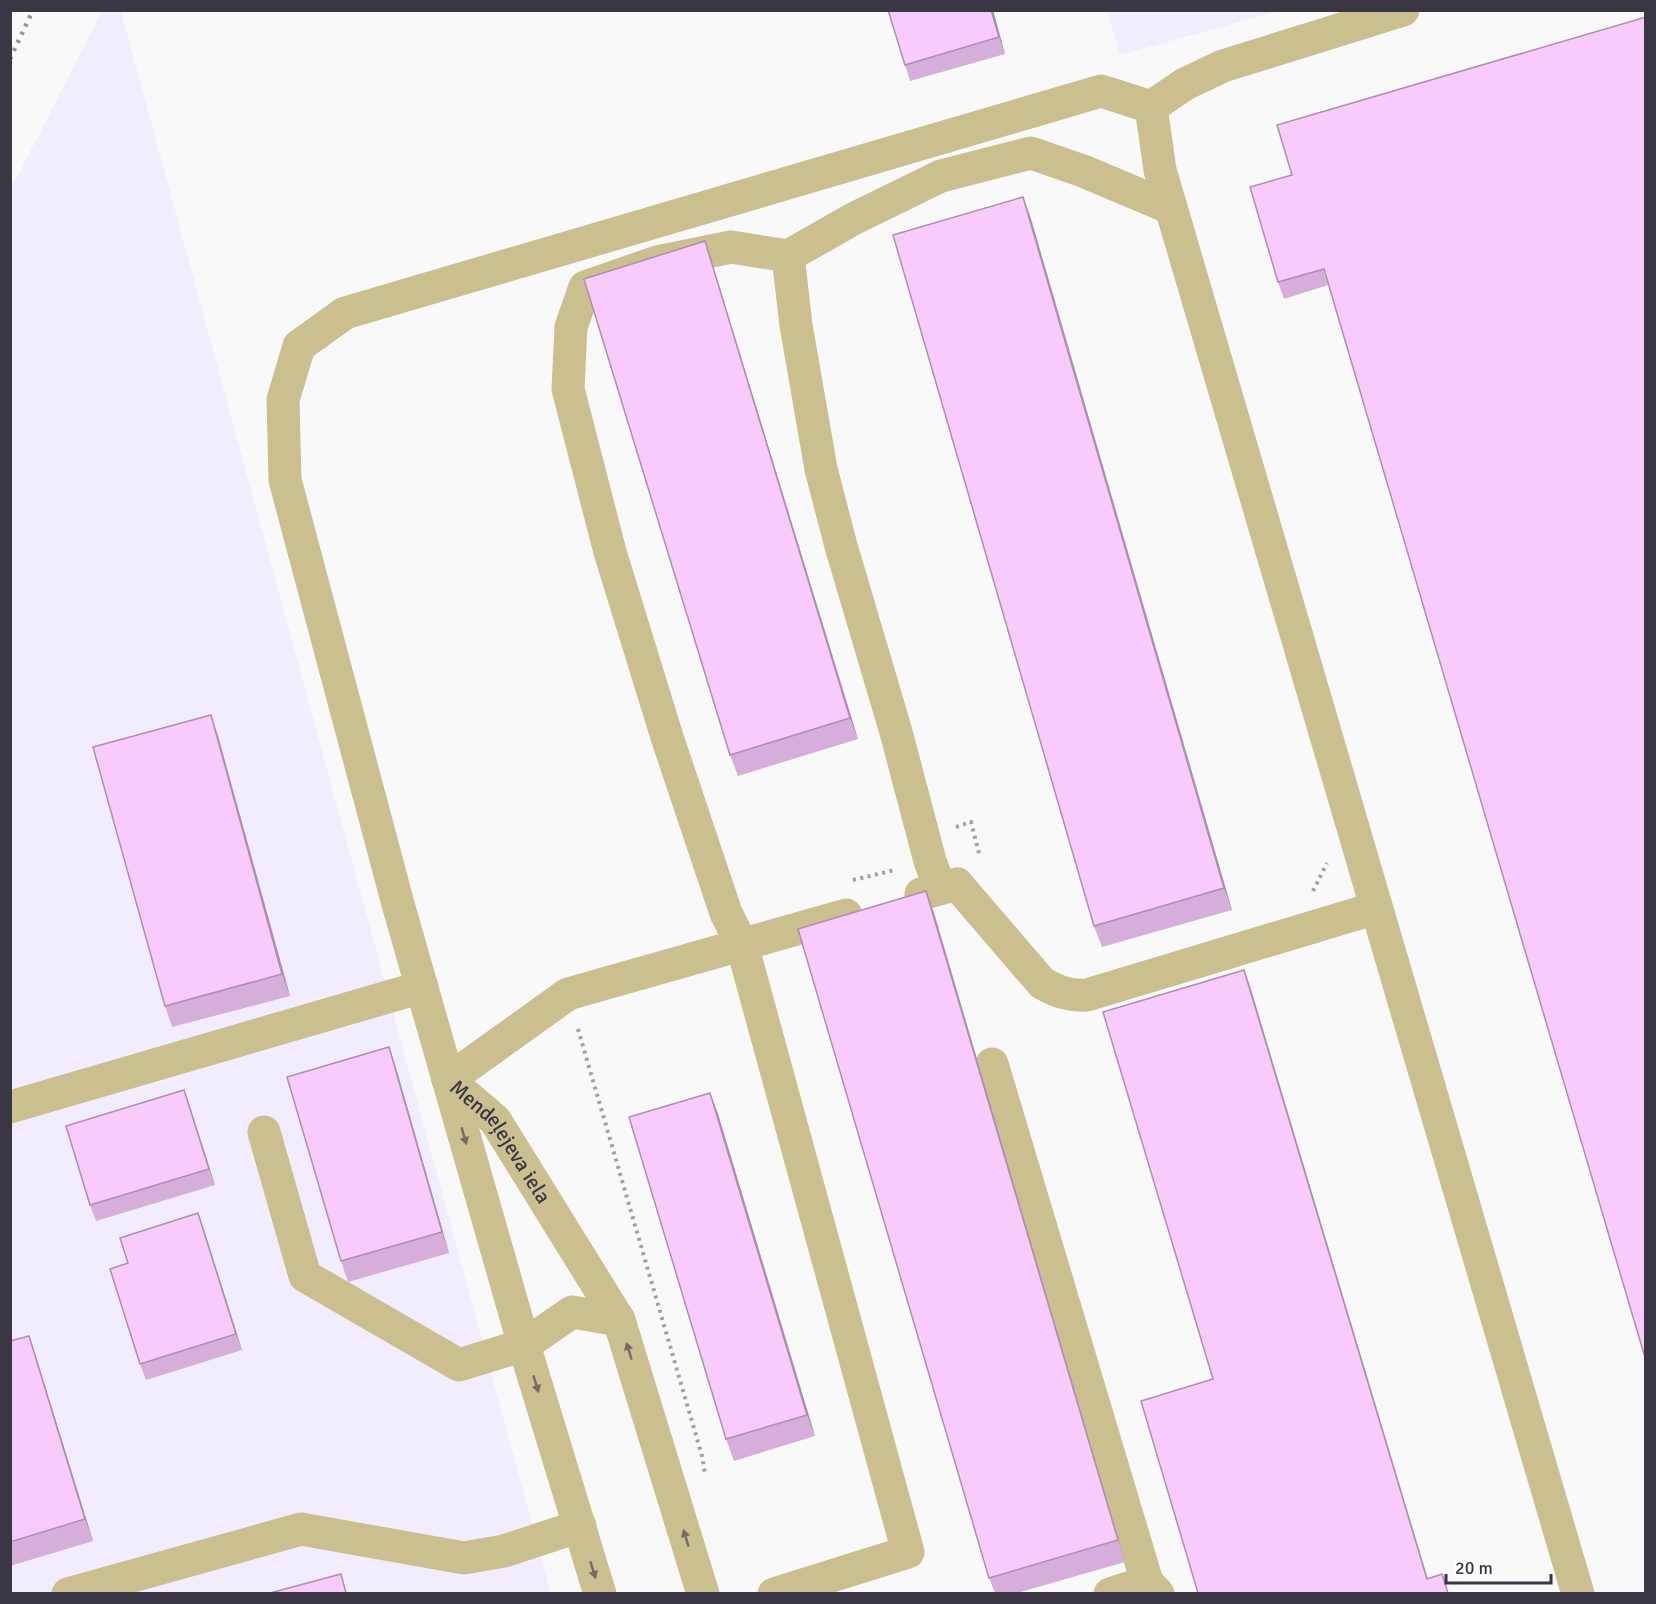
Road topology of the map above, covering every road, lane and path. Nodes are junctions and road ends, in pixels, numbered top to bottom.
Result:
1 (1403, 10) edge
2 (1151, 107) junction
3 (1171, 208) junction
4 (788, 256) junction
5 (940, 888) junction
6 (1376, 908) junction
7 (742, 945) junction
8 (422, 987) junction
9 (568, 994) junction
10 (992, 1064) dead end
11 (448, 1080) junction
12 (10, 1107) edge
13 (264, 1132) dead end
14 (619, 1320) junction
15 (524, 1345) junction
16 (705, 1478) dead end
17 (580, 1526) junction
18 (1152, 1588) edge
19 (68, 1593) edge
20 (600, 1593) edge
21 (703, 1593) edge
22 (774, 1593) edge
23 (1110, 1593) edge
24 (1578, 1593) edge

1 - 2 street
2 - 3 street
2 - 8 street
3 - 4 street
3 - 6 street
4 - 5 street
4 - 7 street
5 - 6 street
5 - 7 street
6 - 24 street
7 - 9 street
7 - 22 street
8 - 11 street
8 - 12 street
9 - 11 street
9 - 16 path
10 - 18 street
11 - 14 street, Mendeļejeva iela
11 -> 15 street, Mendeļejeva iela
13 - 15 street
14 - 15 street
21 -> 14 street, Mendeļejeva iela
15 -> 17 street, Mendeļejeva iela
17 - 19 street
17 -> 20 street, Mendeļejeva iela
18 - 23 street

